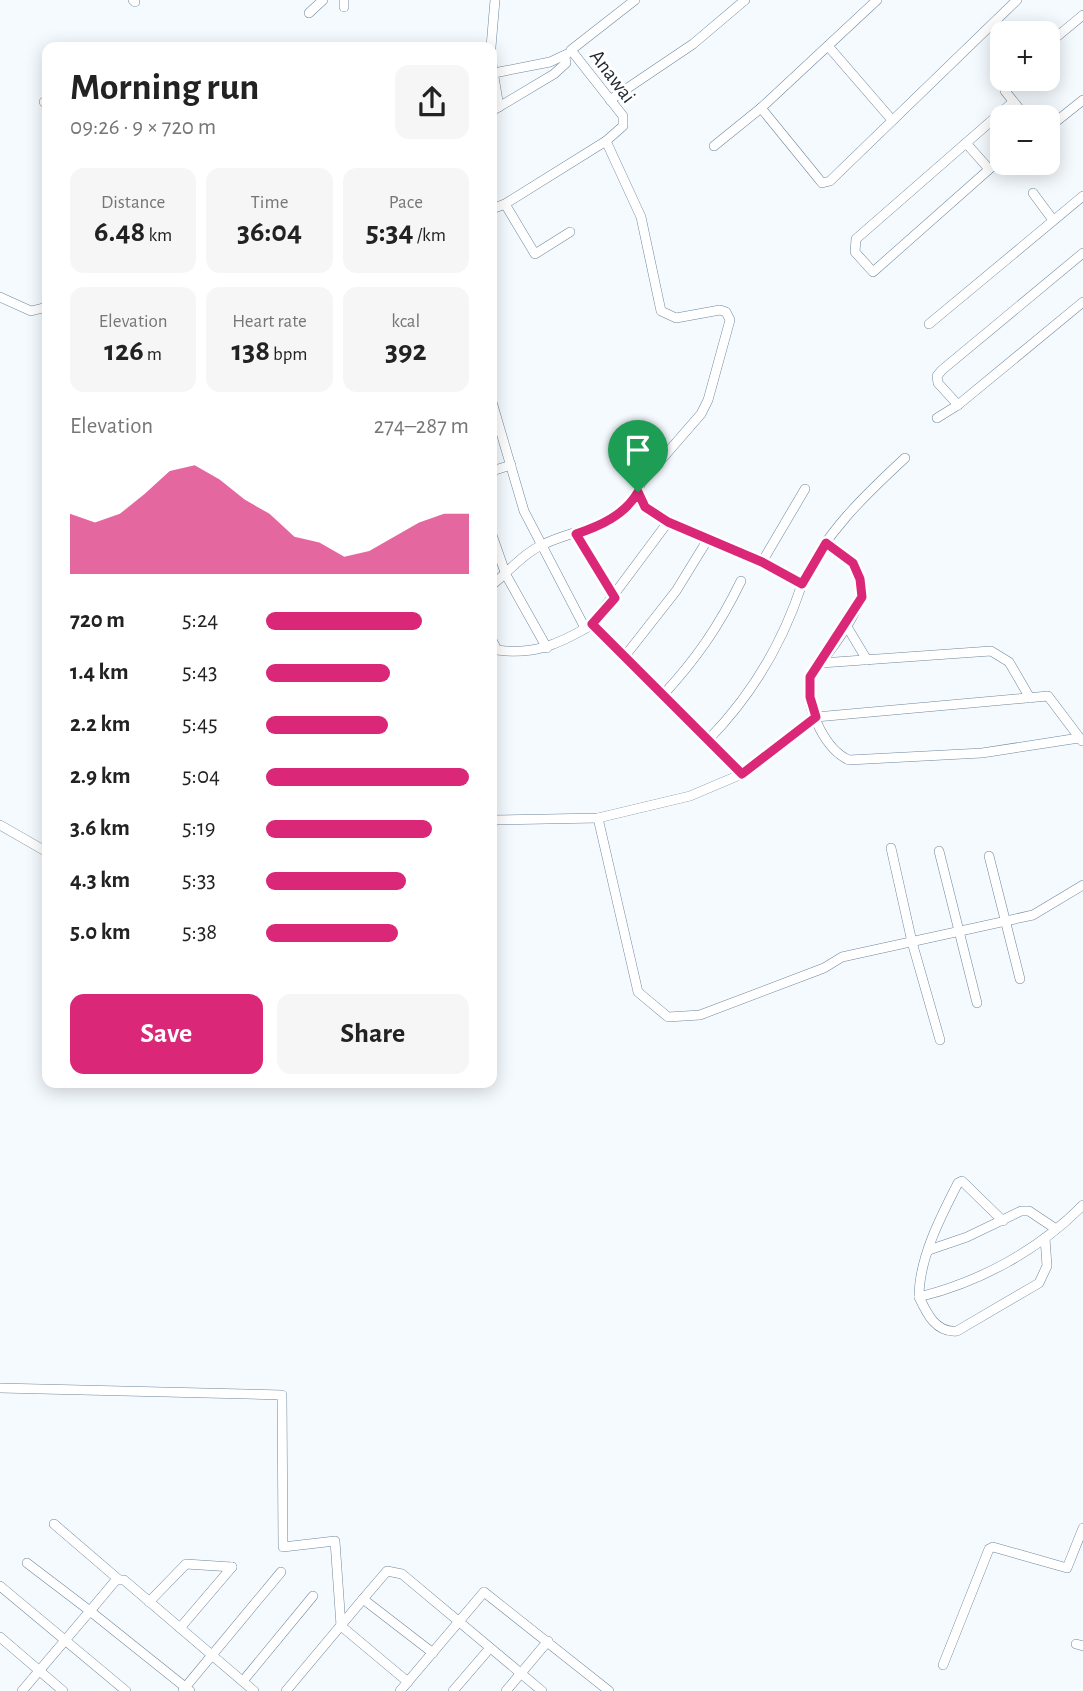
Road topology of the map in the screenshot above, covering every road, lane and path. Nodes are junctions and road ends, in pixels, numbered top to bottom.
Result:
1 (323, 0) edge
2 (495, 0) edge
3 (635, 0) edge
4 (745, 0) edge
5 (877, 0) edge
6 (1017, 0) edge
7 (309, 13) dead end
8 (1083, 15) edge
9 (1060, 34) edge
10 (491, 42) edge
11 (828, 46) junction
12 (568, 54) junction
13 (497, 69) edge
14 (1007, 91) edge
15 (610, 100) junction
16 (1083, 100) edge
17 (1013, 102) junction
18 (497, 104) edge
19 (1016, 105) edge
20 (761, 108) junction
21 (1060, 118) edge
22 (892, 120) junction
23 (606, 141) junction
24 (966, 143) junction
25 (714, 146) dead end
26 (989, 169) joint
27 (1032, 193) dead end
28 (1083, 196) edge
29 (505, 204) junction
30 (497, 207) edge
31 (1054, 220) junction
32 (570, 232) dead end
33 (1083, 253) edge
34 (0, 297) edge
35 (1083, 302) edge
36 (42, 309) edge
37 (929, 324) dead end
38 (958, 405) junction
39 (497, 418) edge
40 (937, 418) dead end
41 (905, 458) dead end
42 (512, 466) junction
43 (497, 470) edge
44 (806, 489) dead end
45 (638, 492) junction
46 (668, 522) junction
47 (576, 534) junction
48 (708, 539) junction
49 (826, 543) junction
50 (542, 544) junction
51 (497, 549) edge
52 (762, 562) junction
53 (506, 575) junction
54 (497, 581) edge
55 (741, 581) dead end
56 (802, 584) junction
57 (615, 598) junction
58 (846, 625) junction
59 (589, 626) junction
60 (547, 648) junction
61 (497, 650) edge
62 (625, 656) junction
63 (867, 660) junction
64 (821, 663) junction
65 (663, 695) junction
66 (1030, 698) junction
67 (816, 717) junction
68 (709, 739) junction
69 (1081, 740) edge
70 (742, 774) junction
71 (598, 818) junction
72 (497, 820) edge
73 (0, 825) edge
74 (891, 848) dead end
75 (42, 849) edge
76 (939, 851) dead end
77 (989, 856) dead end
78 (1083, 885) edge
79 (1005, 922) junction
80 (959, 932) junction
81 (912, 942) junction
82 (1020, 979) dead end
83 (976, 1003) dead end
84 (940, 1040) dead end
85 (1083, 1205) edge
86 (1003, 1221) junction
87 (1056, 1229) junction
88 (1045, 1238) junction
89 (929, 1250) junction
90 (919, 1297) junction
91 (0, 1388) edge
92 (54, 1524) dead end
93 (1083, 1528) edge
94 (27, 1563) dead end
95 (281, 1572) dead end
96 (118, 1579) junction
97 (0, 1586) edge
98 (313, 1596) dead end
99 (363, 1600) junction
100 (149, 1602) junction
101 (90, 1611) junction
102 (459, 1621) junction
103 (341, 1626) junction
104 (180, 1628) junction
105 (0, 1637) edge
106 (65, 1640) junction
107 (548, 1642) junction
108 (491, 1648) junction
109 (433, 1653) junction
110 (211, 1655) junction
111 (943, 1665) dead end
112 (40, 1671) junction
113 (521, 1673) junction
114 (243, 1681) junction
115 (408, 1682) junction
116 (186, 1690) edge
117 (22, 1691) edge
118 (63, 1691) edge
119 (126, 1691) edge
120 (254, 1691) edge
121 (286, 1691) edge
122 (400, 1691) edge
123 (453, 1691) edge
124 (506, 1691) edge
125 (542, 1691) edge
126 (609, 1691) edge

1 - 7 street
2 - 10 street
3 - 12 street, Anawai
4 - 15 street
5 - 11 street
6 - 22 street
8 - 9 street
11 - 20 street
11 - 22 street
12 - 13 street
12 - 15 street, Anawai
12 - 18 street
14 - 17 street
15 - 23 street, Anawai
16 - 21 street
17 - 19 street
17 - 24 street
20 - 22 street
20 - 25 street
23 - 29 street
23 - 45 street
24 - 26 street
24 - 26 street
27 - 31 street
28 - 31 street
29 - 30 street
29 - 32 street
31 - 37 street
33 - 38 street
34 - 36 street
35 - 38 street
38 - 40 street
39 - 42 street
41 - 49 street
42 - 43 street
42 - 50 street
44 - 52 street
45 - 46 street
45 - 47 street
46 - 48 street
46 - 57 street
47 - 50 street
47 - 57 street
48 - 52 street
48 - 62 street
49 - 56 street
49 - 58 street
50 - 53 street
50 - 59 street
51 - 53 street
52 - 56 street
53 - 54 street
53 - 60 street
55 - 65 street
56 - 68 street
57 - 59 street
58 - 63 street
58 - 64 street
59 - 60 street
59 - 62 street
60 - 61 street
62 - 65 street
63 - 64 street
63 - 66 street
64 - 67 street
65 - 68 street
66 - 67 street
66 - 69 street
67 - 69 street
67 - 70 street
68 - 70 street
70 - 71 street
71 - 72 street
71 - 81 street
73 - 75 street
74 - 81 street
76 - 80 street
77 - 79 street
78 - 79 street
79 - 80 street
79 - 82 street
80 - 81 street
80 - 83 street
81 - 84 street
85 - 87 street
86 - 87 street
86 - 89 street
86 - 89 street
87 - 88 street
88 - 90 street
88 - 90 street
89 - 90 street
91 - 103 street
92 - 96 street
93 - 111 street
94 - 101 street
95 - 110 street
96 - 100 street
96 - 101 street
97 - 106 street
98 - 114 street
99 - 102 street
99 - 103 street
99 - 109 street
100 - 104 street
100 - 104 street
101 - 106 street
101 - 116 street
102 - 107 street
102 - 108 street
102 - 109 street
103 - 115 street
103 - 121 street
104 - 110 street
105 - 112 street
106 - 112 street
106 - 119 street
107 - 113 street
107 - 126 street
108 - 113 street
108 - 123 street
109 - 115 street
110 - 114 street
110 - 116 street
112 - 117 street
112 - 118 street
113 - 124 street
113 - 125 street
114 - 120 street
115 - 122 street

